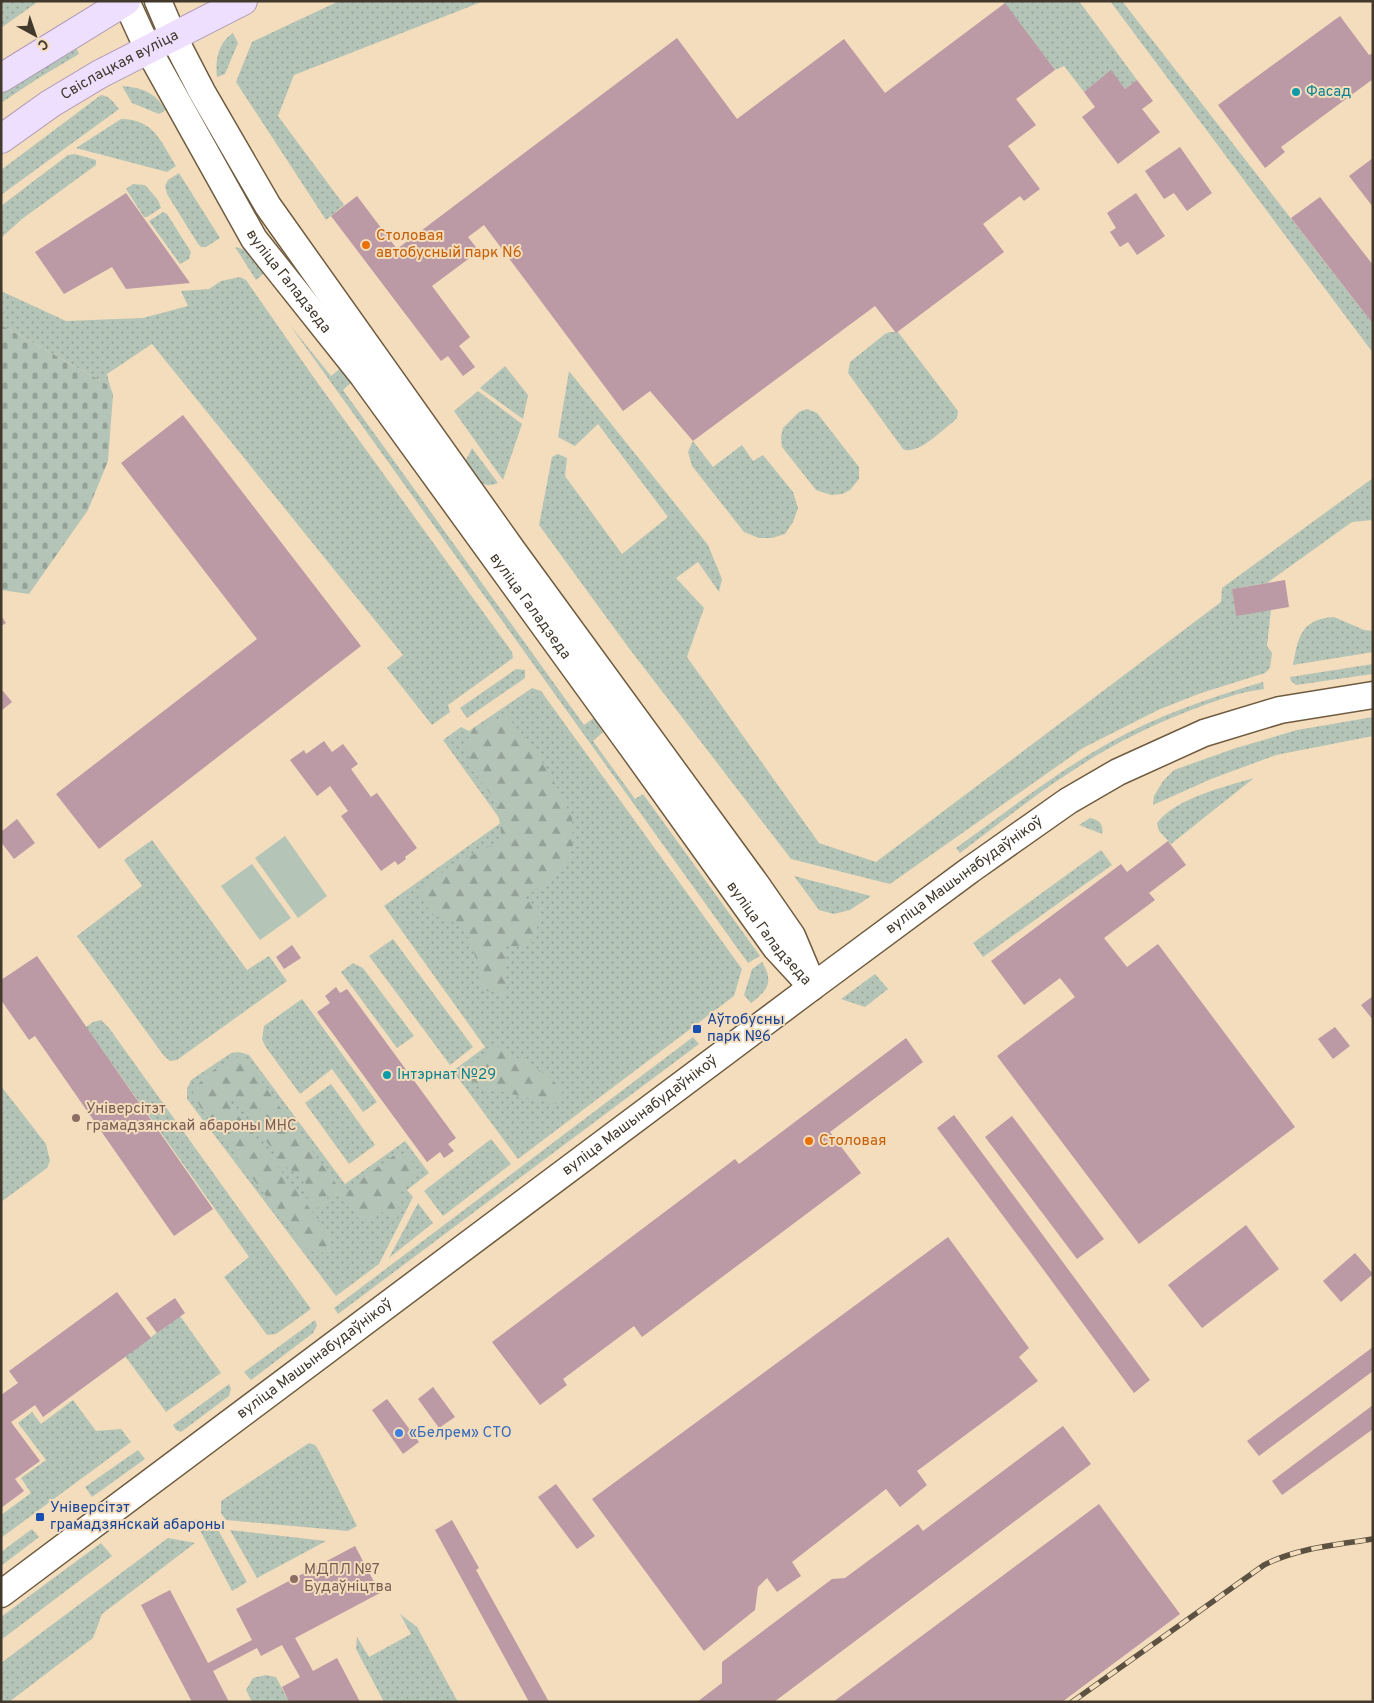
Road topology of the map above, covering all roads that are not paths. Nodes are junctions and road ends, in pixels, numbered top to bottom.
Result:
1 (126, 1) edge
2 (158, 1) edge
3 (243, 1) edge
4 (173, 36) junction
5 (148, 49) junction
6 (1, 78) edge
7 (1, 139) edge
8 (1373, 696) edge
9 (812, 987) junction
10 (1, 1594) edge

1 - 5 main road, вуліца Галадзеда
1 - 6 main road
2 - 4 main road, вуліца Галадзеда
3 - 4 main road, Свіслацкая вуліца
4 - 5 main road, Свіслацкая вуліца
4 - 9 main road, вуліца Галадзеда
5 - 7 main road, Свіслацкая вуліца
5 - 9 main road, вуліца Галадзеда
8 - 9 main road, вуліца Машынабудаўнікоў
9 - 10 main road, вуліца Машынабудаўнікоў

